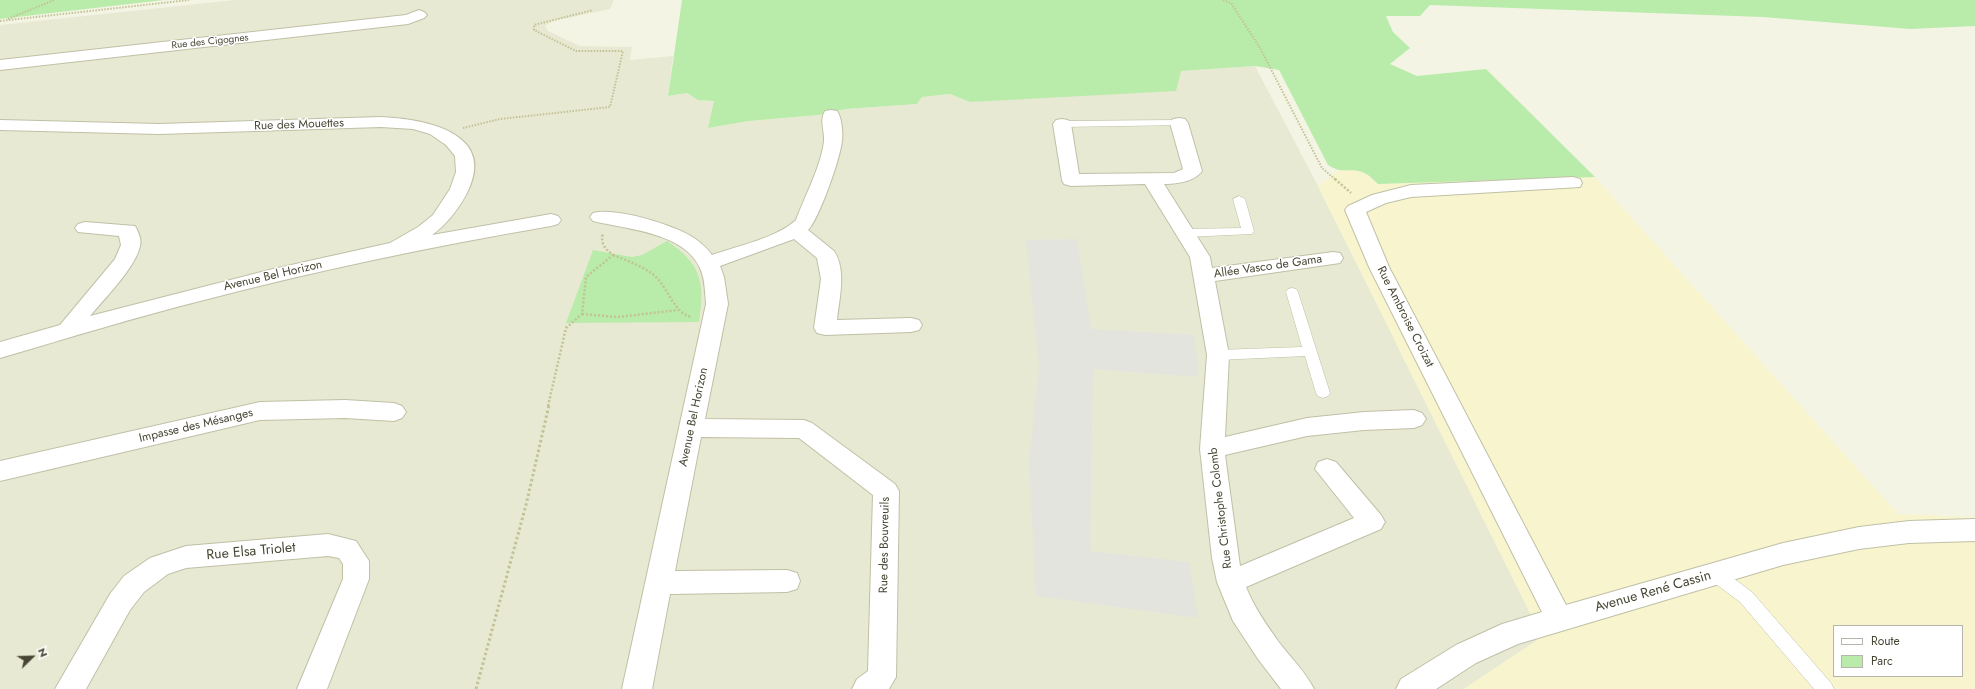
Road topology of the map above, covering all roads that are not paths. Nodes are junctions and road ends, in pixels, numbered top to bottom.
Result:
1 (419, 15) dead end
2 (0, 65) edge
3 (831, 116) dead end
4 (1179, 123) joint
5 (1062, 124) joint
6 (0, 125) edge
7 (1151, 178) junction
8 (1573, 183) dead end
9 (1239, 199) dead end
10 (605, 217) road end
11 (550, 220) dead end
12 (85, 228) dead end
13 (796, 231) junction
14 (1186, 233) junction
15 (397, 248) junction
16 (1334, 258) dead end
17 (708, 263) junction
18 (1203, 276) junction
19 (1292, 292) dead end
20 (911, 325) dead end
21 (68, 329) junction
22 (0, 350) edge
23 (1310, 351) junction
24 (1218, 355) junction
25 (1323, 393) dead end
26 (394, 412) dead end
27 (1414, 419) dead end
28 (691, 428) junction
29 (1212, 449) junction
30 (1327, 469) dead end
31 (0, 471) edge
32 (1975, 530) edge
33 (1715, 574) junction
34 (786, 581) dead end
35 (1230, 582) junction
36 (659, 583) junction
37 (1559, 618) junction
38 (70, 689) edge
39 (312, 689) edge
40 (637, 689) edge
41 (867, 689) edge
42 (1299, 689) edge
43 (1411, 689) edge
44 (1825, 689) edge

1 - 2 street, Rue des Cigognes
3 - 13 street
4 - 5 lane
4 - 7 street
5 - 7 street
6 - 15 street, Rue des Mouettes
7 - 14 street, Rue Christophe Colomb
8 - 37 street, Rue Ambroise Croizat
9 - 14 lane
10 - 17 street, Avenue Bel Horizon
11 - 15 street, Avenue Bel Horizon
12 - 21 street
13 - 17 street
13 - 20 street
14 - 18 street, Rue Christophe Colomb
15 - 21 street, Avenue Bel Horizon
16 - 18 street, Allée Vasco de Gama
17 - 28 street, Avenue Bel Horizon
18 - 24 street, Rue Christophe Colomb
19 - 23 lane
21 - 22 street, Avenue Bel Horizon
23 - 24 lane
23 - 25 lane
24 - 29 street, Rue Christophe Colomb
26 - 31 street, Impasse des Mésanges
27 - 29 street
28 - 36 street, Avenue Bel Horizon
28 - 41 street, Rue des Bouvreuils
29 - 35 street, Rue Christophe Colomb
30 - 35 street
32 - 33 street, Avenue René Cassin
33 - 37 street, Avenue René Cassin
33 - 44 lane
34 - 36 street
35 - 42 street, Rue Christophe Colomb
36 - 40 street, Avenue Bel Horizon
37 - 43 street, Avenue René Cassin
38 - 39 street, Rue Elsa Triolet

